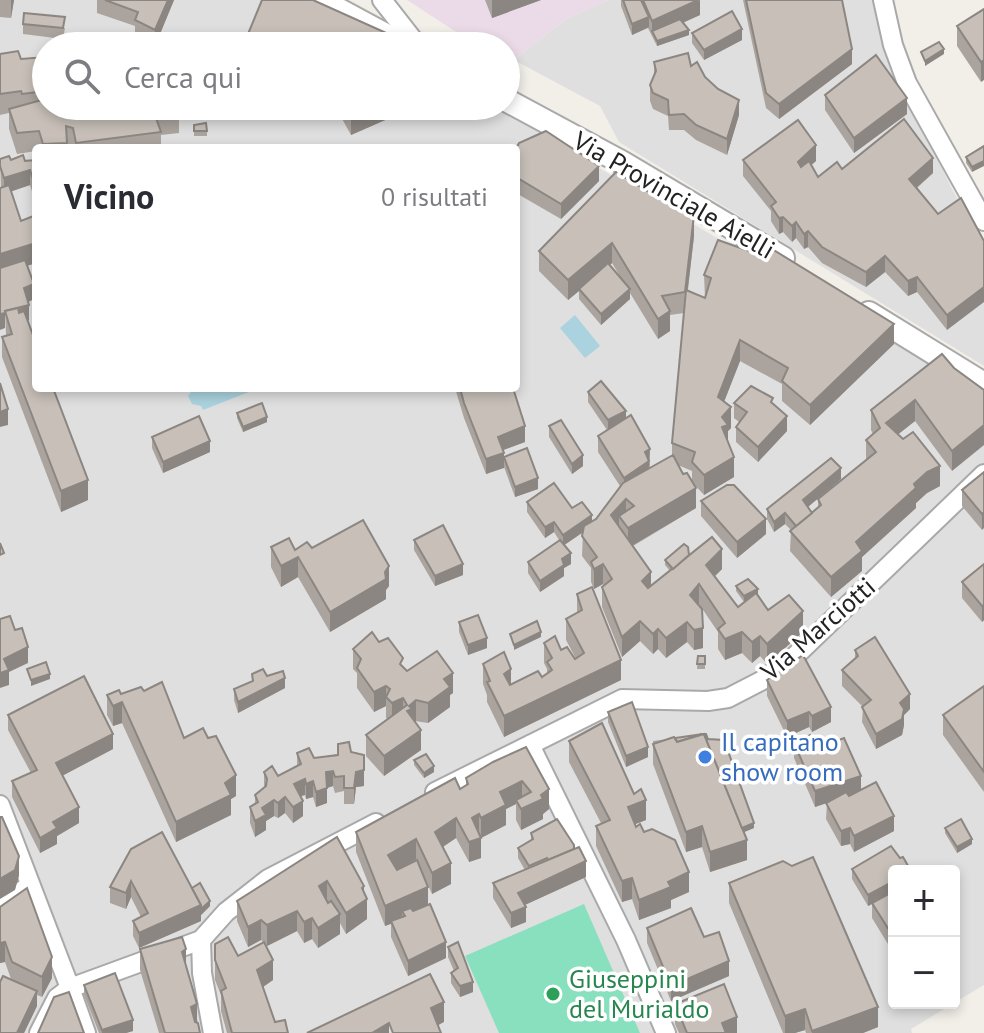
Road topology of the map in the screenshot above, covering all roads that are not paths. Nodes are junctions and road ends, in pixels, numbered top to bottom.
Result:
1 (315, 0) edge
2 (382, 0) edge
3 (883, 0) edge
4 (380, 32) edge
5 (407, 32) edge
6 (520, 108) edge
7 (983, 215) edge
8 (796, 266) edge
9 (847, 298) edge
10 (984, 384) edge
11 (984, 474) edge
12 (530, 745) junction
13 (418, 801) edge
14 (0, 805) edge
15 (391, 815) edge
16 (30, 885) junction
17 (0, 907) edge
18 (201, 940) junction
19 (70, 988) junction
20 (39, 1033) edge
21 (86, 1033) edge
22 (213, 1033) edge
23 (666, 1033) edge

1 - 4 street
2 - 5 street
3 - 7 street
6 - 8 street, Via Provinciale Aielli
9 - 10 street
11 - 12 street, Via Marciotti
12 - 13 street, Via Marciotti
12 - 23 street
14 - 16 street
15 - 18 street
16 - 17 street
16 - 19 street
18 - 19 street
18 - 22 street
19 - 20 street
19 - 21 street

